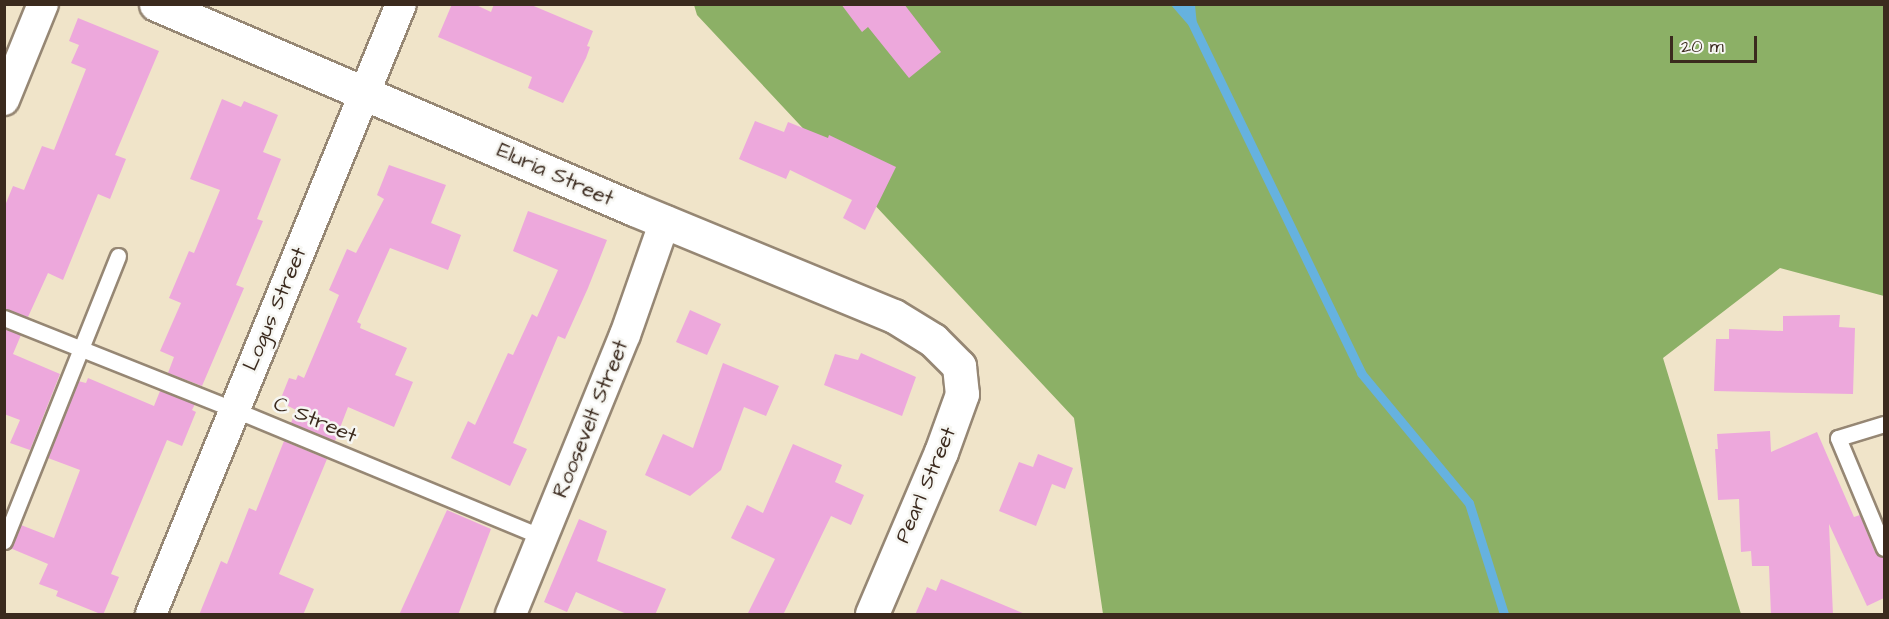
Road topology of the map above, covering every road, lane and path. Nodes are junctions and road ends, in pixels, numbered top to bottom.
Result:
1 (44, 4) edge
2 (156, 4) edge
3 (401, 4) edge
4 (364, 92) junction
5 (4, 100) edge
6 (665, 221) junction
7 (118, 256) dead end
8 (4, 318) edge
9 (80, 349) junction
10 (949, 355) joint
11 (233, 409) junction
12 (1884, 424) edge
13 (542, 537) junction
14 (4, 541) edge
15 (1884, 548) edge
16 (151, 615) edge
17 (512, 615) edge
18 (872, 615) edge

1 - 5 street
2 - 4 street, Eluria Street
3 - 4 street, Logus Street
4 - 6 street, Eluria Street
4 - 11 street, Logus Street
6 - 10 street, Eluria Street
6 - 13 street, Roosevelt Street
7 - 9 lane
8 - 9 lane, C Street
9 - 11 lane, C Street
9 - 14 lane
10 - 18 street, Pearl Street
11 - 13 lane, C Street
11 - 16 street, Logus Street
12 - 15 lane
13 - 17 street, Roosevelt Street

